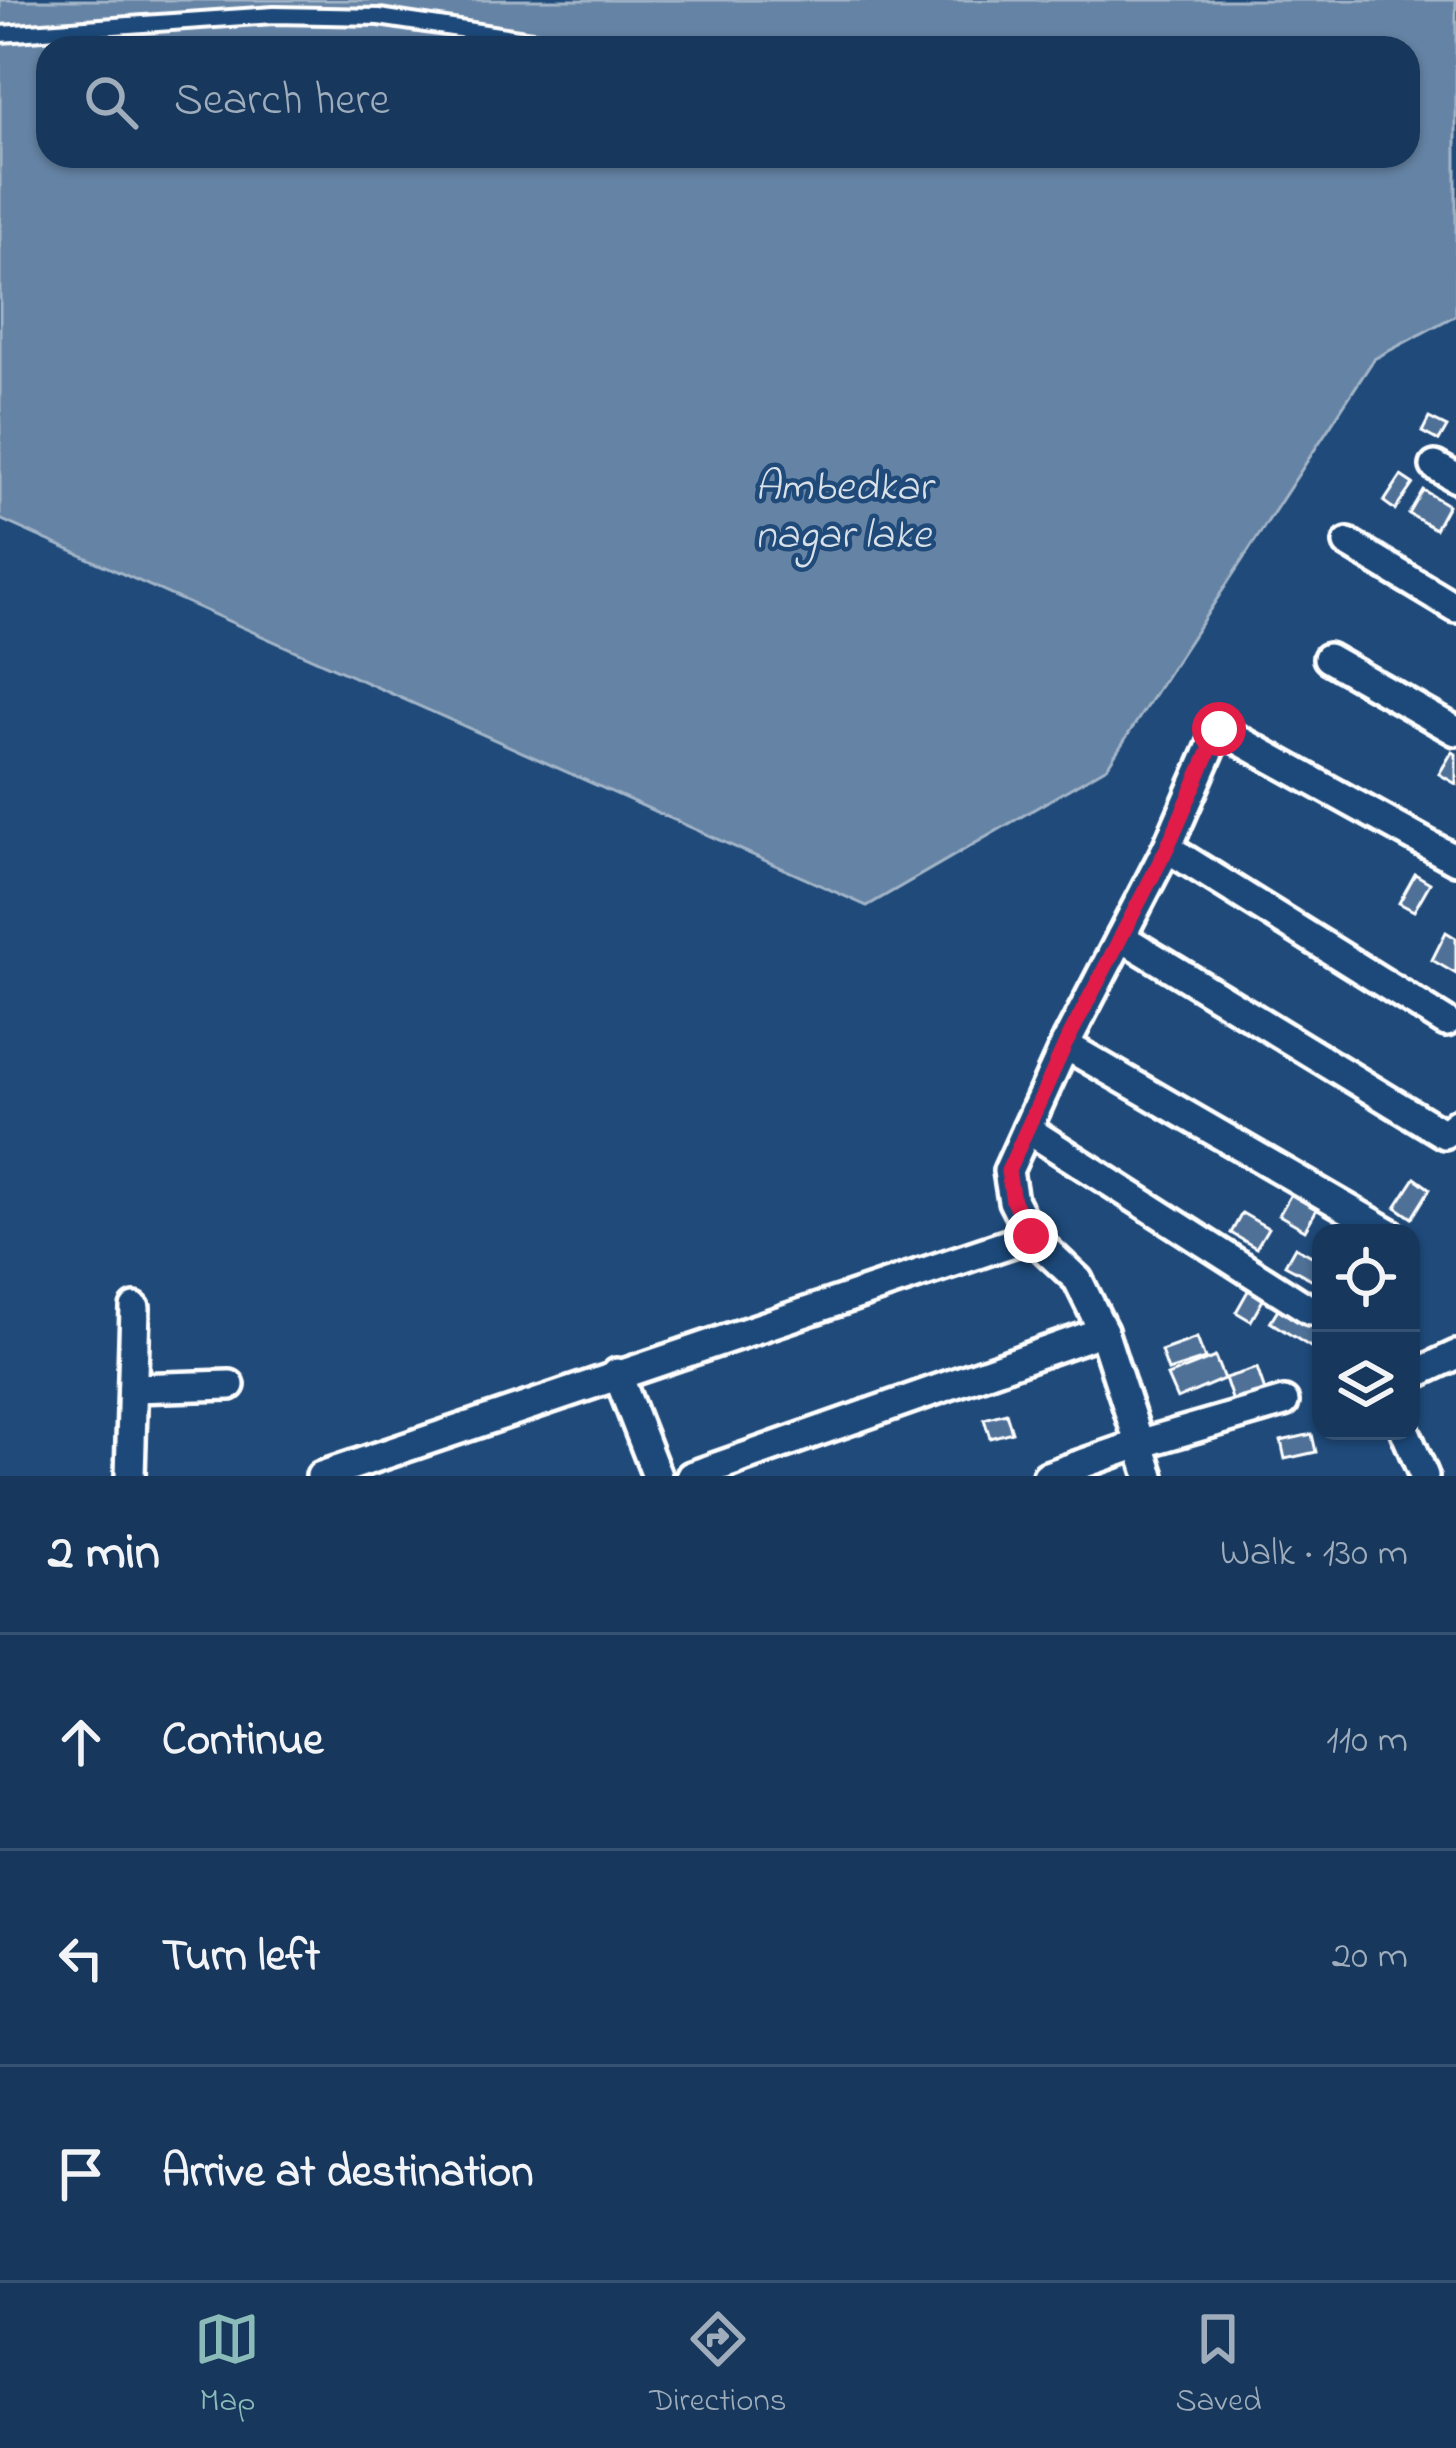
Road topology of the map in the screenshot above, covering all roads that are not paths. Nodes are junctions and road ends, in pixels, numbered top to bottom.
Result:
1 (0, 34) edge
2 (505, 36) edge
3 (1348, 544) dead end
4 (1456, 608) edge
5 (1328, 658) dead end
6 (1456, 731) edge
7 (1167, 848) junction
8 (1456, 860) edge
9 (1120, 937) junction
10 (1446, 1022) dead end
11 (1065, 1045) junction
12 (1456, 1124) edge
13 (1027, 1129) junction
14 (1374, 1224) edge
15 (1031, 1236) junction
16 (135, 1308) dead end
17 (1310, 1310) dead end
18 (1102, 1331) junction
19 (1456, 1355) edge
20 (1420, 1372) edge
21 (617, 1373) junction
22 (230, 1385) dead end
23 (133, 1388) junction
24 (1284, 1402) dead end
25 (1410, 1440) edge
26 (1139, 1444) junction
27 (130, 1476) edge
28 (321, 1476) edge
29 (657, 1476) edge
30 (691, 1476) edge
31 (1046, 1476) edge
32 (1150, 1476) edge
33 (1424, 1476) edge

1 - 2 lane
3 - 4 street
5 - 6 street
7 - 8 street
7 - 9 street
7 - 10 street
9 - 11 street
9 - 12 street
11 - 13 street
11 - 14 street
13 - 15 street
13 - 17 street
15 - 18 street
15 - 21 street
16 - 23 street
18 - 26 street
18 - 30 street
19 - 20 street
21 - 28 street
21 - 29 street
22 - 23 street
23 - 27 street
24 - 26 street
25 - 33 street
26 - 31 street
26 - 32 street

